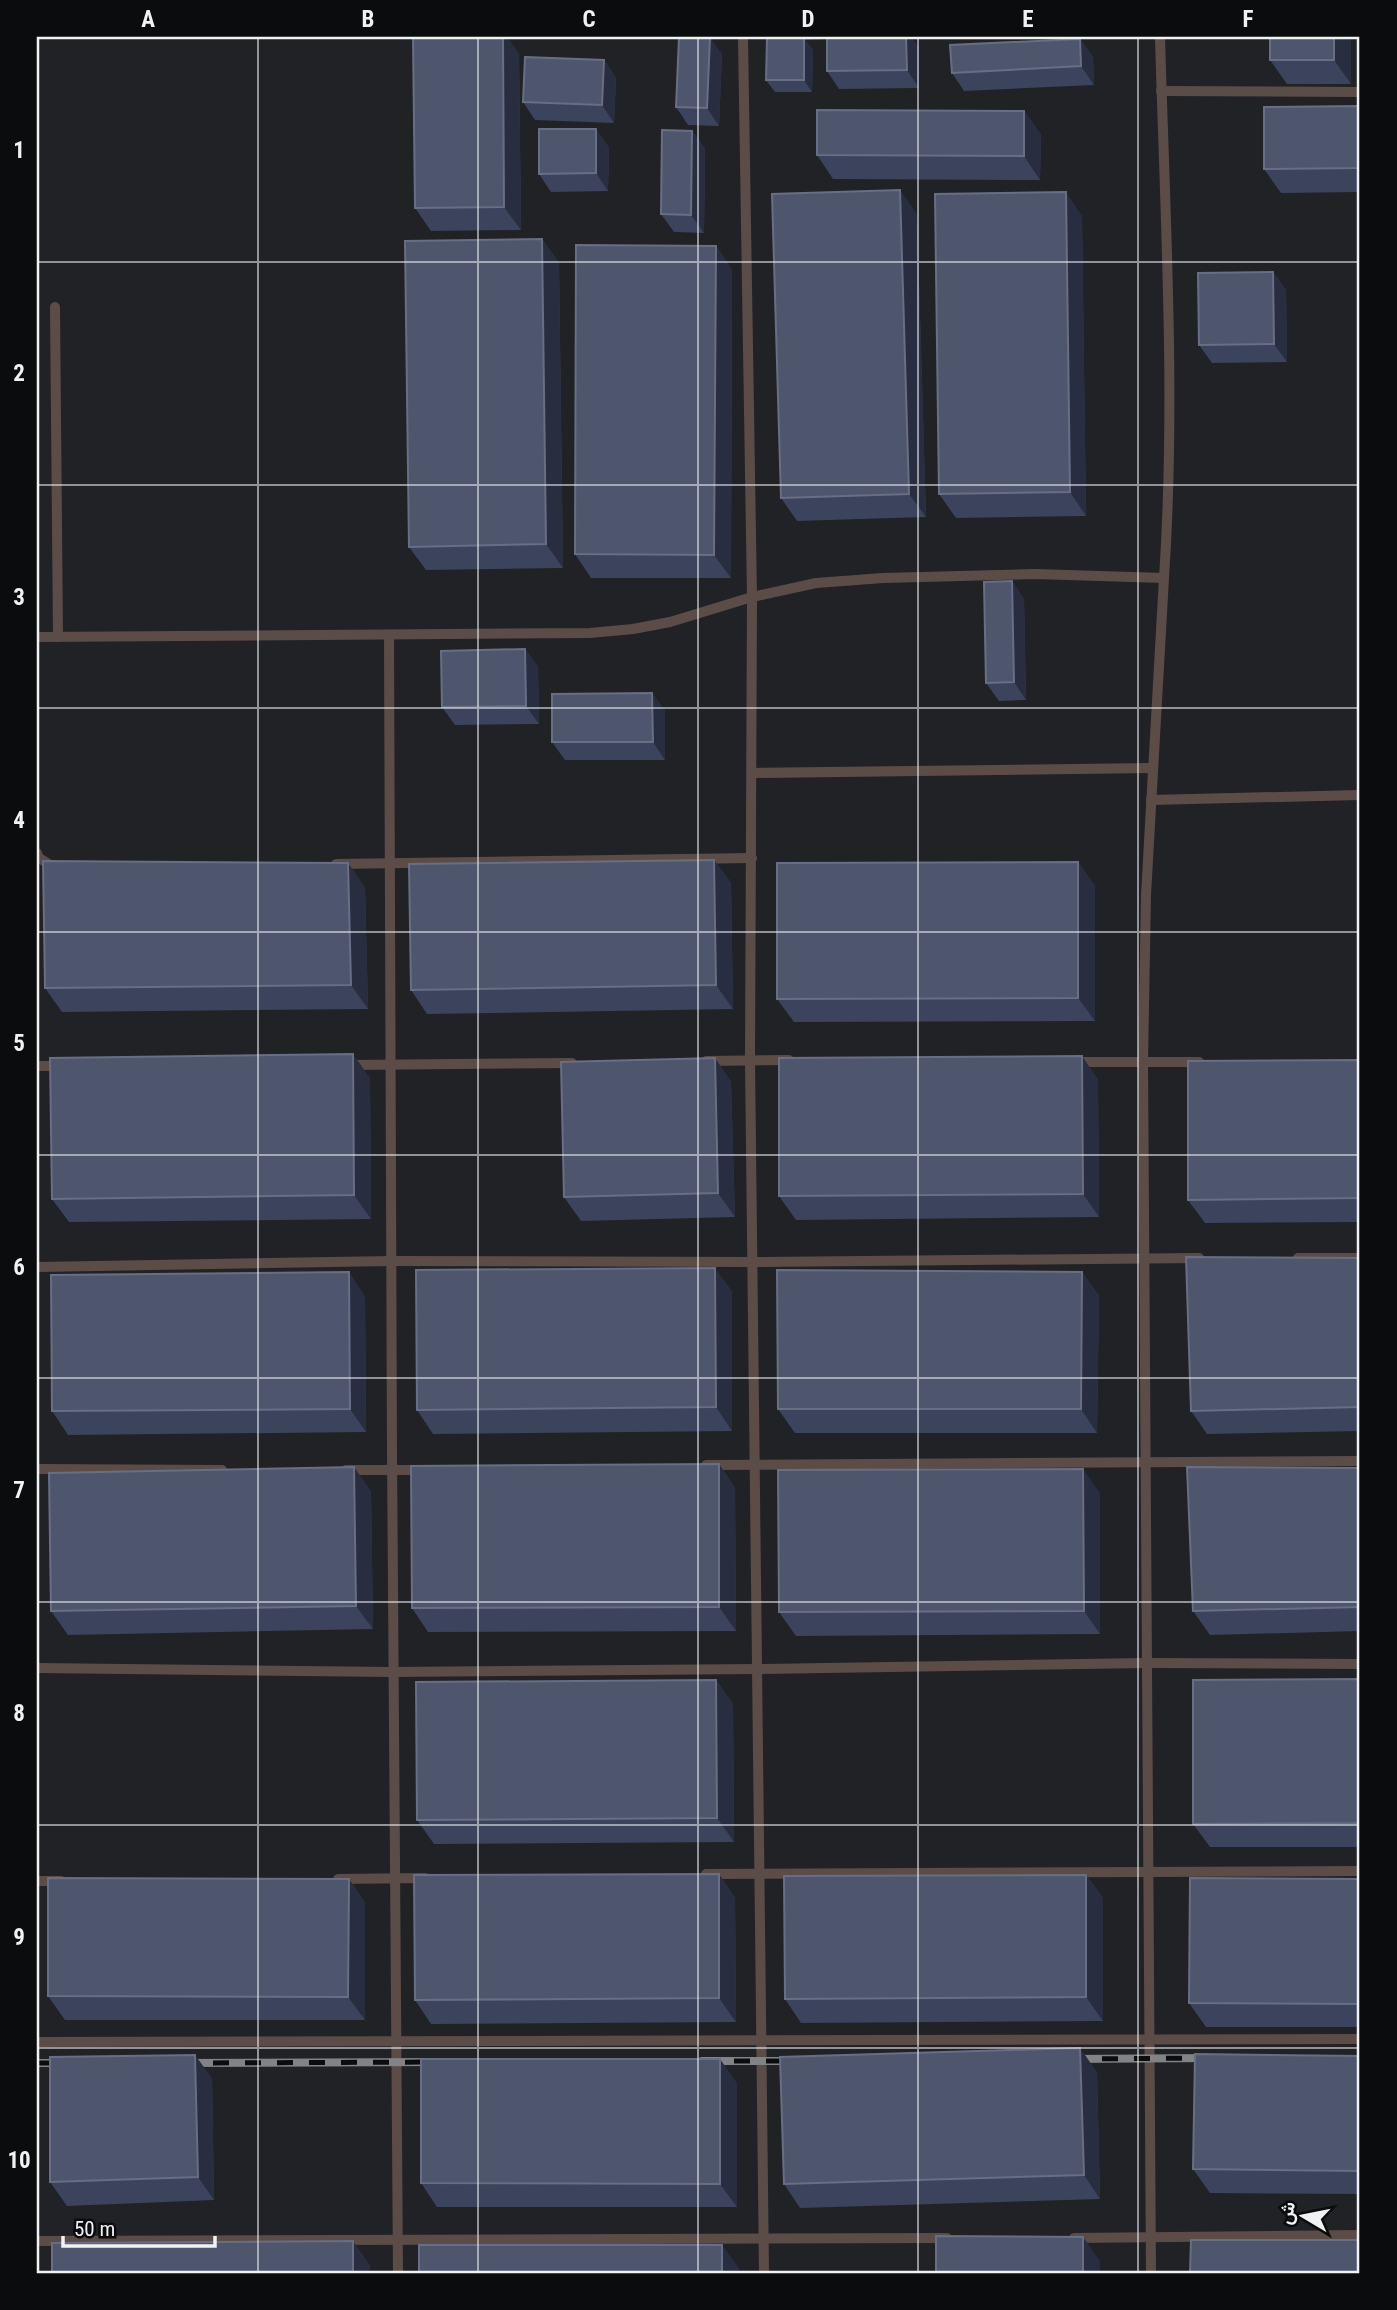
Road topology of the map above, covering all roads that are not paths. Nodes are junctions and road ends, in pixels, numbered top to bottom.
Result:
1 (743, 37) edge
2 (1160, 37) edge
3 (1161, 91) junction
4 (1360, 92) edge
5 (55, 306) dead end
6 (1164, 578) junction
7 (752, 597) junction
8 (388, 636) junction
9 (37, 637) edge
10 (58, 637) junction
11 (1152, 768) junction
12 (752, 773) junction
13 (1360, 795) edge
14 (1151, 800) junction
15 (37, 853) edge
16 (752, 858) junction
17 (390, 863) junction
18 (322, 864) edge
19 (66, 868) edge
20 (750, 1060) junction
21 (804, 1060) edge
22 (695, 1061) edge
23 (1062, 1062) edge
24 (1143, 1062) junction
25 (1209, 1062) edge
26 (584, 1063) edge
27 (335, 1065) edge
28 (390, 1065) junction
29 (37, 1066) edge
30 (78, 1066) edge
31 (1143, 1258) junction
32 (1211, 1258) edge
33 (1293, 1258) edge
34 (1360, 1258) edge
35 (392, 1261) junction
36 (752, 1262) junction
37 (37, 1267) edge
38 (1360, 1461) edge
39 (1145, 1463) junction
40 (755, 1464) junction
41 (699, 1465) edge
42 (37, 1469) edge
43 (229, 1470) edge
44 (338, 1470) edge
45 (435, 1470) edge
46 (393, 1471) junction
47 (1147, 1663) junction
48 (1360, 1664) edge
49 (37, 1668) edge
50 (758, 1670) junction
51 (392, 1672) junction
52 (1147, 1871) junction
53 (1360, 1871) edge
54 (759, 1873) junction
55 (691, 1874) edge
56 (435, 1878) edge
57 (326, 1879) edge
58 (394, 1879) junction
59 (37, 1881) edge
60 (78, 1881) edge
61 (1360, 2039) edge
62 (395, 2040) junction
63 (761, 2040) junction
64 (1148, 2040) junction
65 (37, 2042) edge
66 (1360, 2235) edge
67 (763, 2238) junction
68 (957, 2238) edge
69 (1067, 2238) edge
70 (1150, 2238) junction
71 (37, 2241) edge
72 (397, 2241) junction
73 (398, 2273) edge
74 (764, 2273) edge
75 (1151, 2273) edge

1 - 7 lane
2 - 3 lane
3 - 4 lane
3 - 6 lane
5 - 10 lane
6 - 7 lane
6 - 11 lane
7 - 8 lane
7 - 12 lane
8 - 10 lane
8 - 17 lane
9 - 10 lane
11 - 12 lane
11 - 14 lane
12 - 16 lane
13 - 14 lane
14 - 24 lane
15 - 19 lane
16 - 17 lane
16 - 20 lane
17 - 18 lane
17 - 28 lane
20 - 21 lane
20 - 22 lane
20 - 36 lane
23 - 24 lane
24 - 25 lane
24 - 31 lane
26 - 28 lane
27 - 28 lane
28 - 35 lane
29 - 30 lane
31 - 32 lane
31 - 36 lane
31 - 39 lane
33 - 34 lane
35 - 36 lane
35 - 37 lane
35 - 46 lane
36 - 40 lane
38 - 39 lane
39 - 40 lane
39 - 47 lane
40 - 41 lane
40 - 50 lane
42 - 43 lane
44 - 46 lane
45 - 46 lane
46 - 51 lane
47 - 48 lane
47 - 50 lane
47 - 52 lane
49 - 51 lane
50 - 51 lane
50 - 54 lane
51 - 58 lane
52 - 53 lane
52 - 54 lane
52 - 64 lane
54 - 55 lane
54 - 63 lane
56 - 58 lane
57 - 58 lane
58 - 62 lane
59 - 60 lane
61 - 64 lane
62 - 63 lane
62 - 65 lane
62 - 72 lane
63 - 64 lane
63 - 67 lane
64 - 70 lane
66 - 70 lane
67 - 68 lane
67 - 72 lane
67 - 74 lane
69 - 70 lane
70 - 75 lane
71 - 72 lane
72 - 73 lane

